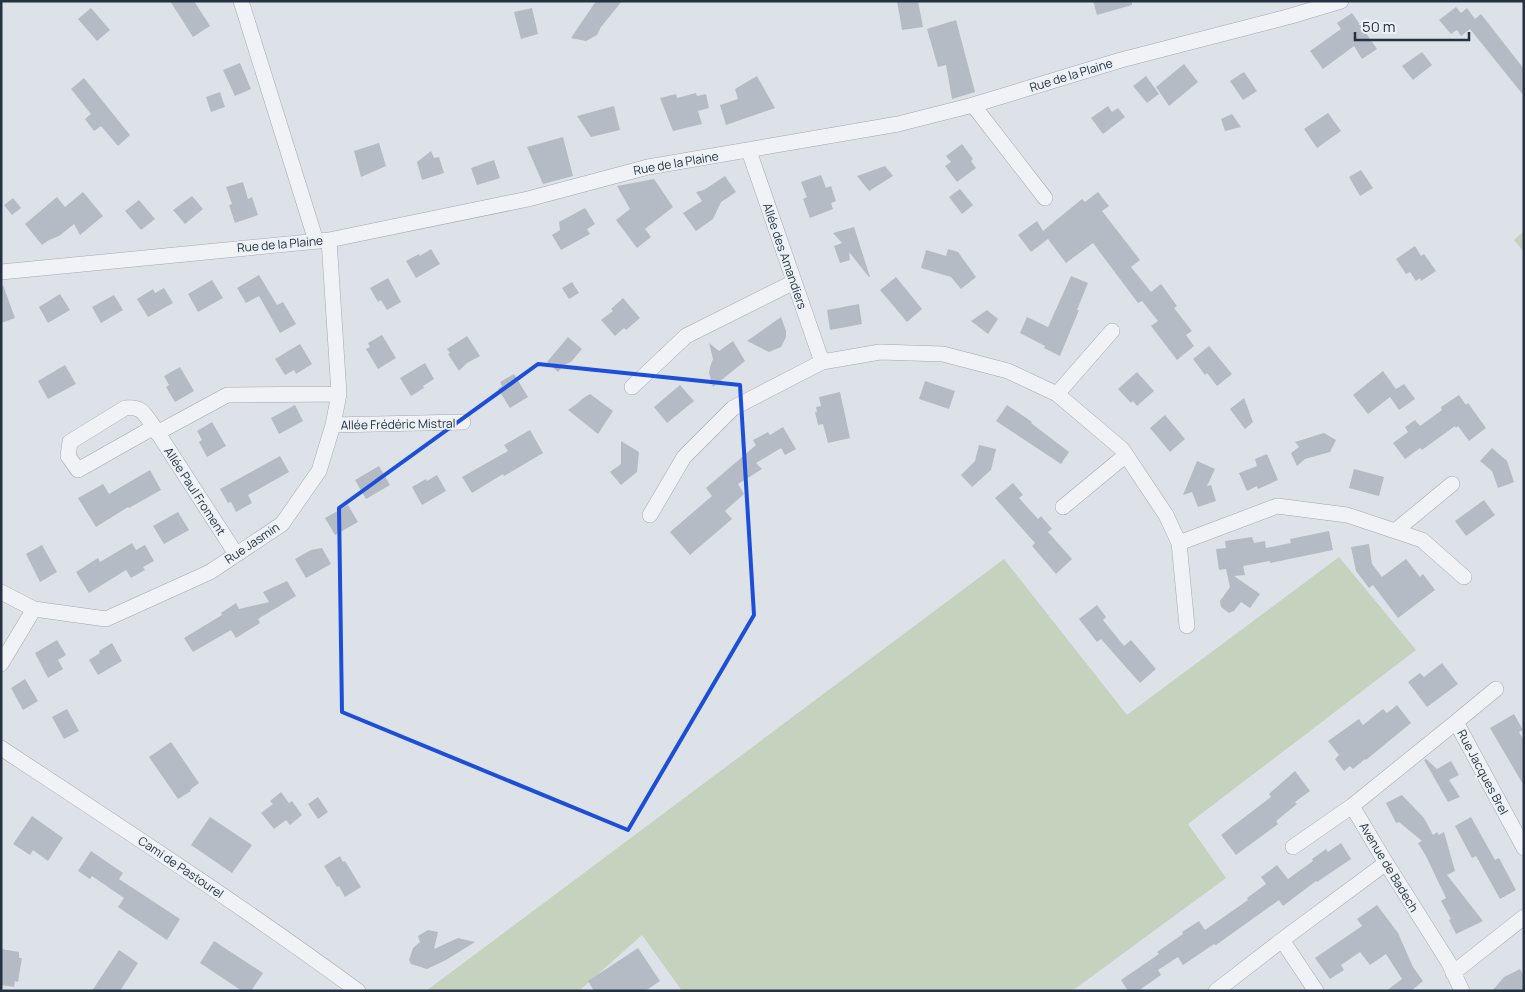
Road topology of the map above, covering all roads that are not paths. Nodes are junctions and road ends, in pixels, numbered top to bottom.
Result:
1 (241, 1) edge
2 (1341, 1) edge
3 (973, 105) junction
4 (749, 150) junction
5 (1045, 198) dead end
6 (322, 240) junction
7 (1, 272) edge
8 (794, 282) junction
9 (1112, 331) dead end
10 (822, 362) junction
11 (632, 387) dead end
12 (339, 394) junction
13 (1057, 394) junction
14 (463, 422) dead end
15 (334, 425) junction
16 (156, 430) junction
17 (1126, 455) junction
18 (1452, 484) dead end
19 (1063, 507) dead end
20 (650, 515) dead end
21 (1395, 531) junction
22 (1179, 542) junction
23 (236, 554) junction
24 (1464, 577) dead end
25 (1, 592) edge
26 (34, 609) junction
27 (1187, 626) dead end
28 (1, 664) edge
29 (1496, 689) dead end
30 (1456, 722) junction
31 (1, 748) edge
32 (1352, 806) junction
33 (1294, 847) dead end
34 (1524, 848) edge
35 (1386, 863) junction
36 (1524, 917) edge
37 (1282, 940) junction
38 (1453, 973) junction
39 (358, 991) edge
40 (1216, 991) edge
41 (1316, 991) edge
42 (1462, 991) edge

1 - 6 street, Rue Jasmin
2 - 3 street, Rue de la Plaine
3 - 4 street, Rue de la Plaine
3 - 5 street
4 - 6 street, Rue de la Plaine
4 - 8 street, Allée des Amandiers
6 - 7 street, Rue de la Plaine
6 - 12 street, Rue Jasmin
8 - 10 street, Allée des Amandiers
8 - 11 street
9 - 13 street
10 - 13 street
10 - 20 street
12 - 15 street, Rue Jasmin
12 - 16 street
13 - 17 street
14 - 15 street, Allée Frédéric Mistral
15 - 23 street, Rue Jasmin
16 - 16 street, Allée Paul Froment
16 - 23 street, Allée Paul Froment
17 - 19 street
17 - 22 street
18 - 21 street
21 - 22 street
21 - 24 street
22 - 27 street
23 - 26 street, Rue Jasmin
25 - 26 street, Rue Jasmin
26 - 28 street
29 - 30 street, Rue Jacques Brel
30 - 32 street, Rue Jacques Brel
30 - 34 street, Rue Jacques Brel
31 - 39 street, Cami de Pastourel
32 - 33 street
32 - 35 street, Avenue de Badech
35 - 37 street
35 - 38 street, Avenue de Badech
36 - 38 street
37 - 40 street
37 - 41 street
38 - 42 street, Avenue de Badech

